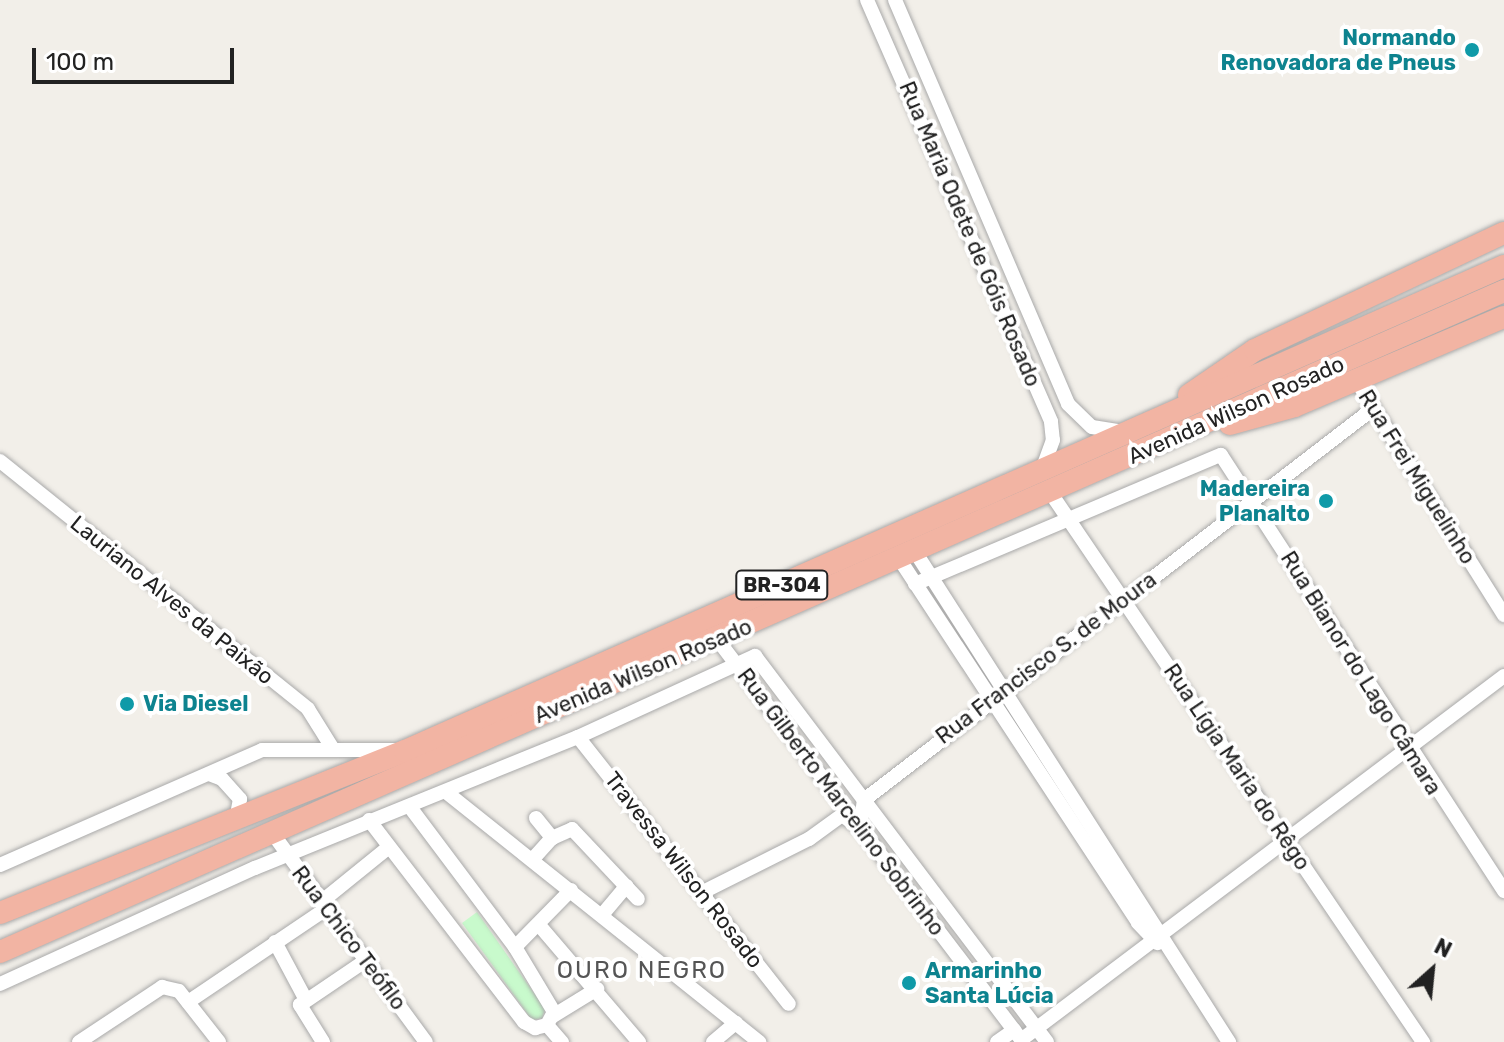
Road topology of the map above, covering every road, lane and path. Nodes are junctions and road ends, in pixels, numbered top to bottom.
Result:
1 (867, 0) edge
2 (895, 0) edge
3 (890, 48) junction
4 (927, 74) junction
5 (936, 158) junction
6 (985, 205) junction
7 (1504, 233) edge
8 (1504, 266) edge
9 (1504, 291) edge
10 (1504, 317) edge
11 (1356, 380) junction
12 (1374, 408) junction
13 (1163, 429) junction
14 (1128, 433) junction
15 (0, 461) edge
16 (1042, 471) junction
17 (1050, 492) junction
18 (1252, 501) junction
19 (1069, 517) junction
20 (908, 557) junction
21 (930, 578) junction
22 (915, 584) junction
23 (1123, 599) junction
24 (1504, 615) edge
25 (717, 639) junction
26 (736, 664) junction
27 (1504, 676) edge
28 (1003, 689) junction
29 (990, 699) junction
30 (578, 737) junction
31 (1407, 748) junction
32 (333, 749) junction
33 (405, 751) junction
34 (209, 774) junction
35 (446, 792) junction
36 (864, 800) junction
37 (409, 806) junction
38 (536, 818) dead end
39 (369, 820) junction
40 (235, 821) junction
41 (860, 828) junction
42 (273, 834) junction
43 (552, 838) junction
44 (1287, 838) junction
45 (389, 847) junction
46 (287, 855) junction
47 (532, 860) junction
48 (0, 865) edge
49 (626, 886) junction
50 (571, 890) junction
51 (1504, 891) edge
52 (701, 893) junction
53 (638, 899) dead end
54 (323, 906) junction
55 (0, 913) edge
56 (602, 915) junction
57 (539, 925) junction
58 (1157, 935) junction
59 (275, 942) junction
60 (515, 947) junction
61 (0, 952) edge
62 (979, 952) junction
63 (365, 961) junction
64 (963, 963) junction
65 (0, 984) edge
66 (597, 989) junction
67 (306, 1000) junction
68 (188, 1002) junction
69 (789, 1004) dead end
70 (550, 1020) junction
71 (736, 1023) junction
72 (1036, 1028) junction
73 (1019, 1037) edge
74 (79, 1042) edge
75 (219, 1042) edge
76 (323, 1042) edge
77 (426, 1042) edge
78 (562, 1042) edge
79 (639, 1042) edge
80 (713, 1042) edge
81 (759, 1042) edge
82 (997, 1042) edge
83 (1047, 1042) edge
84 (1229, 1042) edge
85 (1423, 1042) edge

1 - 3 street, Rua Maria Odete de Góis Rosado
2 - 4 street, Rua Maria Odete de Góis Rosado
3 - 4 street
3 - 5 street, Rua Maria Odete de Góis Rosado
4 - 6 street, Rua Maria Odete de Góis Rosado
5 - 6 street
5 - 16 street, Rua Maria Odete de Góis Rosado
6 - 14 street, Rua Maria Odete de Góis Rosado
7 - 13 highway
8 - 13 highway, Avenida Wilson Rosado / BR-304
9 - 13 highway, Avenida Wilson Rosado / BR-304
10 - 11 highway
11 - 12 street, Rua Frei Miguelinho
11 - 13 highway
12 - 18 street, Rua Francisco S. de Moura
12 - 24 street, Rua Frei Miguelinho
13 - 14 highway, Avenida Wilson Rosado / BR-304
13 - 17 highway, Avenida Wilson Rosado / BR-304
14 - 16 highway, Avenida Wilson Rosado / BR-304
15 - 32 street, Lauriano Alves da Paixão
16 - 33 highway, Avenida Wilson Rosado / BR-304
17 - 19 street, Rua Lígia Maria do Rêgo
17 - 20 highway, Avenida Wilson Rosado / BR-304
18 - 19 street, Rua Bianor do Lago Câmara
18 - 23 street, Rua Francisco S. de Moura
18 - 31 street, Rua Bianor do Lago Câmara
19 - 21 street
19 - 23 street, Rua Lígia Maria do Rêgo
20 - 21 street
20 - 22 street
20 - 25 highway, Avenida Wilson Rosado / BR-304
21 - 22 street
21 - 28 street
22 - 29 street
23 - 28 street, Rua Francisco S. de Moura
23 - 44 street, Rua Lígia Maria do Rêgo
25 - 26 street, Rua Gilberto Marcelino Sobrinho
25 - 42 highway, Avenida Wilson Rosado / BR-304
26 - 30 street
26 - 36 street, Rua Gilberto Marcelino Sobrinho
26 - 41 street, Rua Gilberto Marcelino Sobrinho
27 - 31 street
28 - 29 street, Rua Francisco S. de Moura
28 - 58 street
29 - 36 street, Rua Francisco S. de Moura
29 - 58 street
30 - 35 street
30 - 52 street, Travessa Wilson Rosado
31 - 44 street
31 - 51 street, Rua Bianor do Lago Câmara
32 - 33 street
32 - 34 street
33 - 40 highway, Avenida Wilson Rosado / BR-304
34 - 40 street
34 - 48 street
35 - 37 street
35 - 47 street
36 - 41 street
36 - 62 street, Rua Gilberto Marcelino Sobrinho
37 - 39 street
37 - 60 street
38 - 43 street
39 - 45 street
39 - 46 street
40 - 55 highway, Avenida Wilson Rosado / BR-304
41 - 52 street
41 - 64 street, Rua Gilberto Marcelino Sobrinho
42 - 46 street, Rua Chico Teófilo
42 - 61 highway, Avenida Wilson Rosado / BR-304
43 - 47 street
43 - 49 street
44 - 58 street
44 - 85 street, Rua Lígia Maria do Rêgo
45 - 54 street
45 - 70 street
46 - 54 street, Rua Chico Teófilo
46 - 65 street
47 - 50 street
49 - 53 street
49 - 56 street
50 - 56 street
50 - 57 street
52 - 69 street, Travessa Wilson Rosado
54 - 59 street
54 - 63 street, Rua Chico Teófilo
56 - 71 street
57 - 60 street
57 - 66 street
58 - 72 street
58 - 84 street
59 - 67 street
59 - 68 street
60 - 70 street
62 - 64 street
62 - 72 street, Rua Gilberto Marcelino Sobrinho
63 - 67 street
63 - 77 street, Rua Chico Teófilo
64 - 73 street, Rua Gilberto Marcelino Sobrinho
66 - 70 street
66 - 79 street
67 - 76 street
68 - 74 street
68 - 75 street
70 - 78 street
71 - 80 street
71 - 81 street
72 - 73 street
72 - 83 street, Rua Gilberto Marcelino Sobrinho
73 - 82 street

